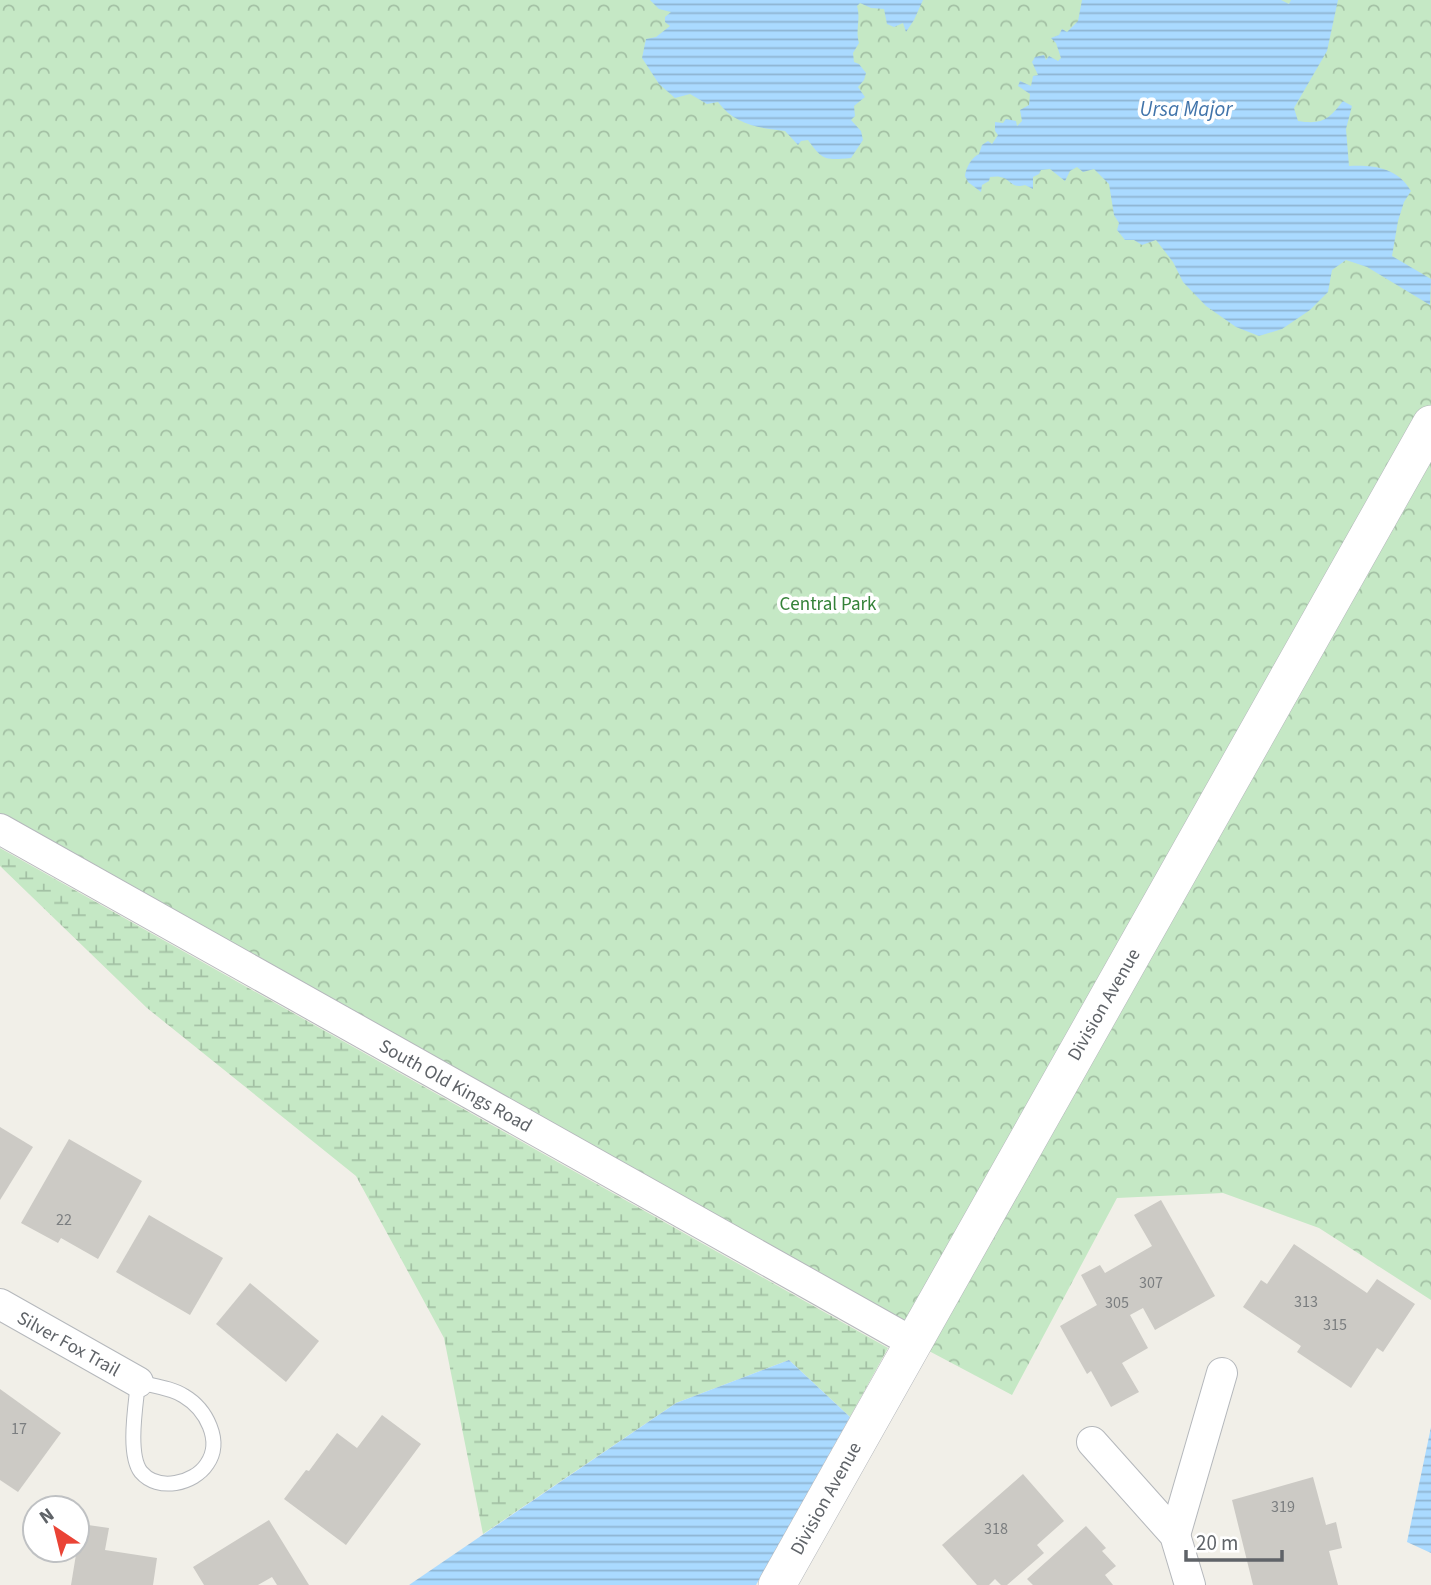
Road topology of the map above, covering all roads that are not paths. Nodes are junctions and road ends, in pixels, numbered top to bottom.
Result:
1 (1431, 424) edge
2 (0, 829) edge
3 (0, 1304) edge
4 (912, 1342) junction
5 (1222, 1373) dead end
6 (138, 1382) junction
7 (1092, 1443) dead end
8 (1175, 1535) junction
9 (777, 1585) edge
10 (1190, 1585) edge

1 - 4 street, Division Avenue
2 - 4 street, South Old Kings Road
3 - 6 street, Silver Fox Trail
4 - 9 street, Division Avenue
5 - 8 street
6 - 6 lane
7 - 8 street
8 - 10 street

